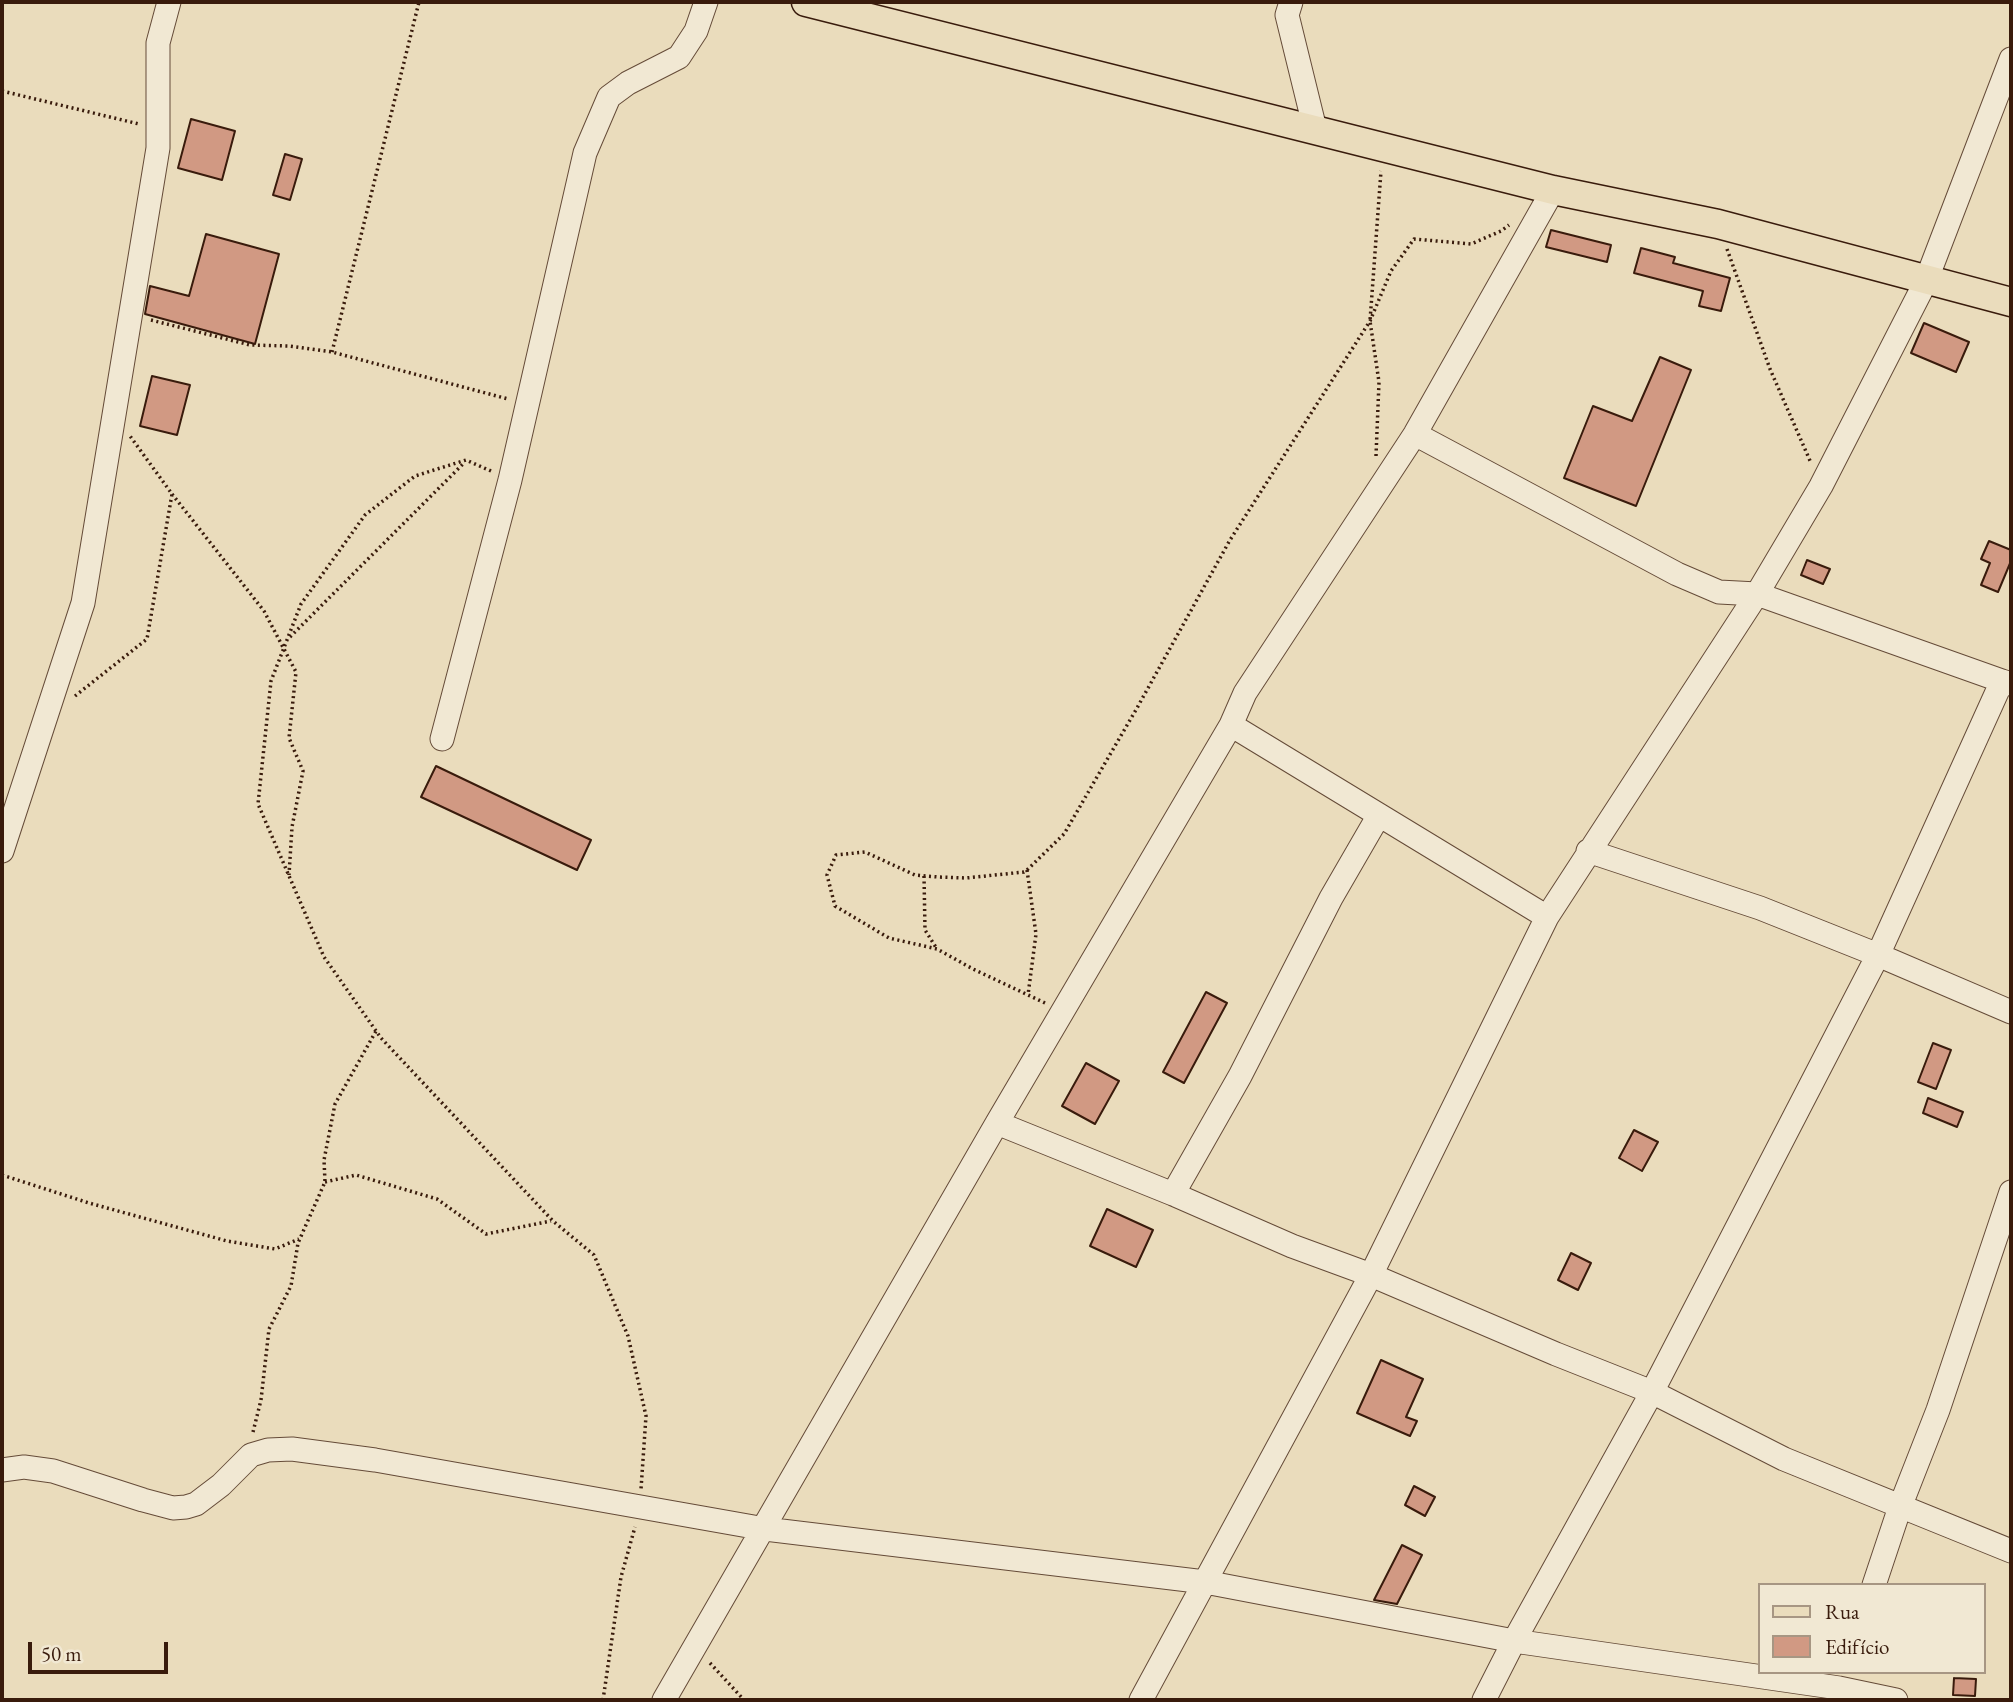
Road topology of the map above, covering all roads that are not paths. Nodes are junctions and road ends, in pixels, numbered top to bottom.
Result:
1 (169, 2) edge
2 (706, 2) edge
3 (806, 2) edge
4 (1291, 2) edge
5 (2011, 58) edge
6 (1315, 129) junction
7 (1553, 190) junction
8 (1926, 281) junction
9 (2011, 302) edge
10 (1415, 434) junction
11 (1756, 594) junction
12 (2007, 682) edge
13 (1231, 725) junction
14 (442, 739) dead end
15 (1379, 815) junction
16 (2, 851) edge
17 (1588, 851) junction
18 (1547, 917) junction
19 (1878, 955) junction
20 (2011, 1012) edge
21 (997, 1123) junction
22 (2011, 1192) edge
23 (1173, 1194) junction
24 (1371, 1275) junction
25 (1652, 1392) junction
26 (2, 1470) edge
27 (1900, 1507) junction
28 (765, 1529) junction
29 (2011, 1551) edge
30 (1205, 1582) junction
31 (1875, 1583) edge
32 (1514, 1641) junction
33 (1839, 1687) edge
34 (664, 1700) edge
35 (1141, 1700) edge
36 (1484, 1700) edge
37 (1896, 1700) edge

1 - 16 street
2 - 14 street
3 - 6 main road
4 - 6 street
5 - 8 street
6 - 7 main road
7 - 8 main road
7 - 10 street
8 - 9 main road
8 - 11 street
10 - 11 street
10 - 13 street
11 - 12 street
11 - 17 street
12 - 19 street
13 - 15 street
13 - 21 street
15 - 18 street
15 - 23 street
17 - 18 street
17 - 19 street
18 - 24 street
19 - 20 street
19 - 25 street
21 - 23 street
21 - 28 street
22 - 27 street
23 - 24 street
24 - 25 street
24 - 30 street
25 - 27 street
25 - 32 street
26 - 28 street
27 - 29 street
27 - 31 street
28 - 30 street
28 - 34 street
30 - 32 street
30 - 35 street
32 - 33 street
32 - 36 street
33 - 37 street

